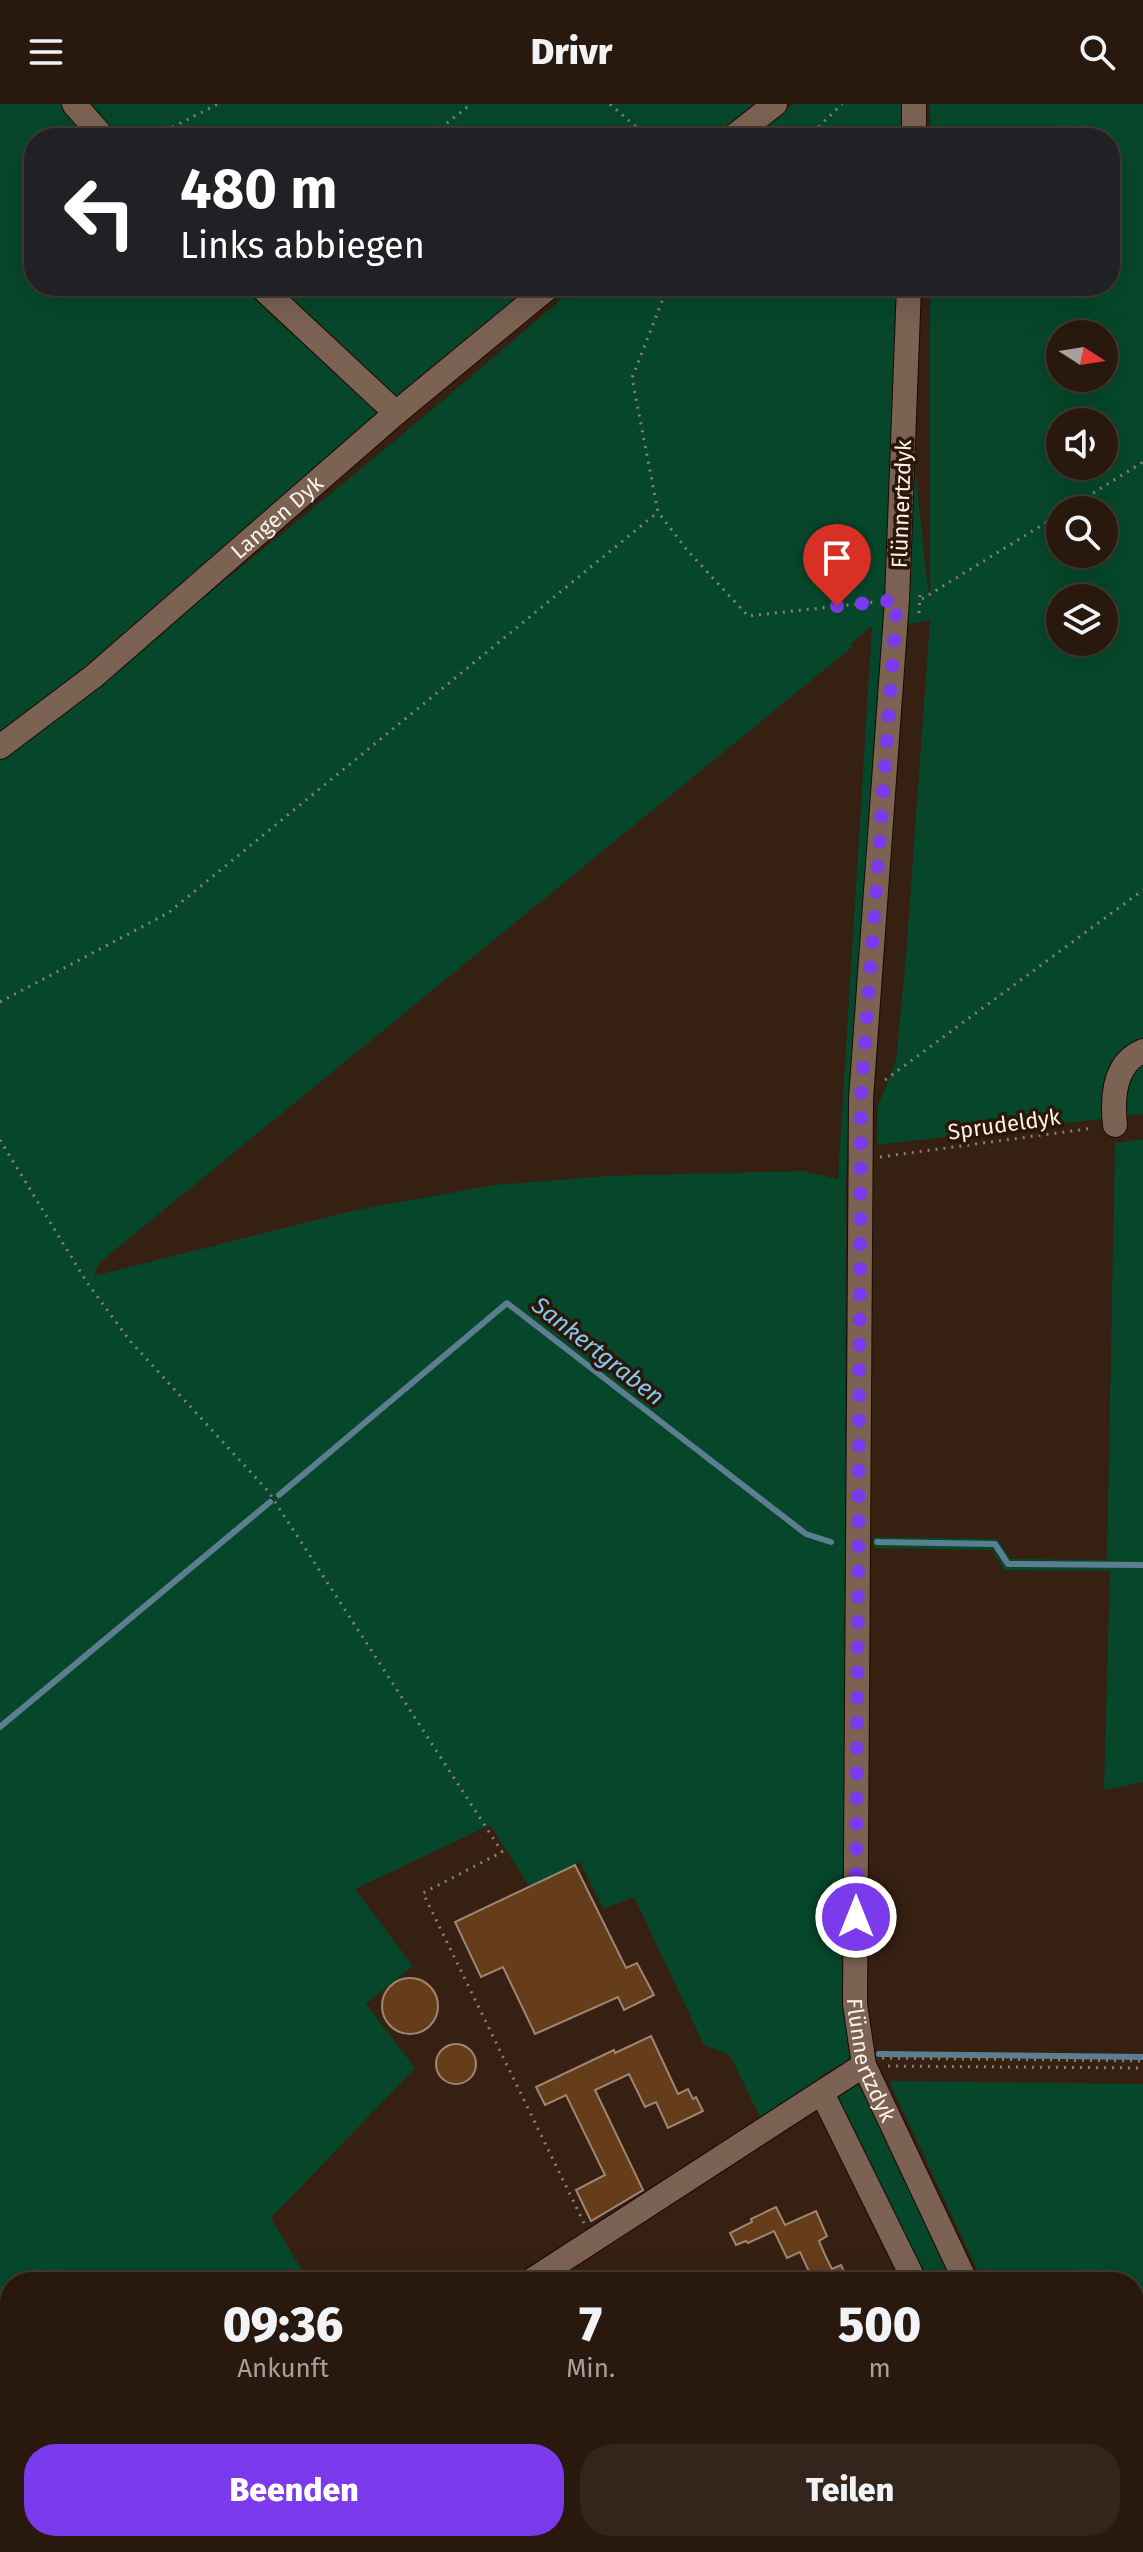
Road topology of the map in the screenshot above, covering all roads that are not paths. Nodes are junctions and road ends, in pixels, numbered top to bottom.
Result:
1 (74, 104) edge
2 (775, 104) edge
3 (914, 104) edge
4 (95, 128) edge
5 (745, 128) edge
6 (914, 128) edge
7 (271, 296) edge
8 (538, 296) edge
9 (909, 296) edge
10 (396, 413) junction
11 (0, 747) edge
12 (1143, 1051) edge
13 (1115, 1125) road end
14 (864, 2065) junction
15 (822, 2093) junction
16 (545, 2272) edge
17 (910, 2272) edge
18 (961, 2272) edge

1 - 4 street
2 - 5 street
3 - 6 street
7 - 10 street
8 - 10 street, Langen Dyk
9 - 14 street, Flünnertzdyk
10 - 11 street, Langen Dyk
12 - 13 street
14 - 15 street
14 - 18 street, Flünnertzdyk
15 - 16 street
15 - 17 street

